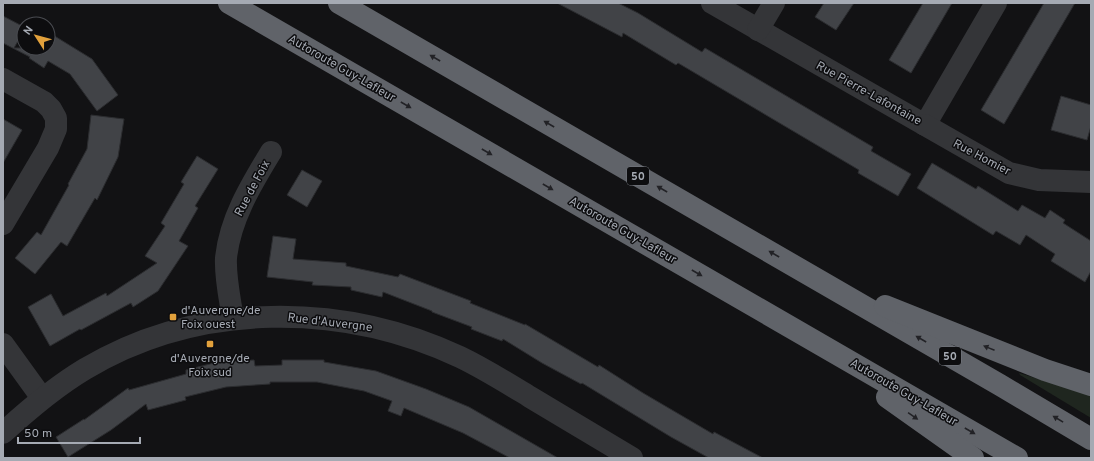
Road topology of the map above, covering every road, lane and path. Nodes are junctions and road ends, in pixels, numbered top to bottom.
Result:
1 (229, 3) edge
2 (339, 3) edge
3 (712, 3) edge
4 (774, 3) edge
5 (996, 3) edge
6 (758, 30) junction
7 (3, 79) edge
8 (925, 125) junction
9 (271, 152) dead end
10 (1091, 182) edge
11 (3, 224) edge
12 (808, 274) junction
13 (233, 319) junction
14 (779, 320) junction
15 (3, 344) edge
16 (1091, 385) edge
17 (42, 398) junction
18 (3, 433) edge
19 (1091, 439) edge
20 (632, 458) edge
21 (973, 458) edge
22 (1017, 458) edge

1 -> 14 highway, Autoroute Guy-Lafleur
12 -> 2 highway, 50
3 - 6 street, Rue Pierre-Lafontaine
4 - 6 street
5 - 8 street, Rue Pierre-Lafontaine
6 - 8 street, Rue Pierre-Lafontaine
7 - 11 street
8 - 10 street, Rue Homier
9 - 13 street, Rue de Foix
16 -> 12 highway
19 -> 12 highway, 50
13 - 17 street, Rue d'Auvergne
13 - 20 street, Rue d'Auvergne
14 -> 21 highway
14 -> 22 highway, Autoroute Guy-Lafleur
15 - 17 street
17 - 18 street, Rue d'Auvergne

